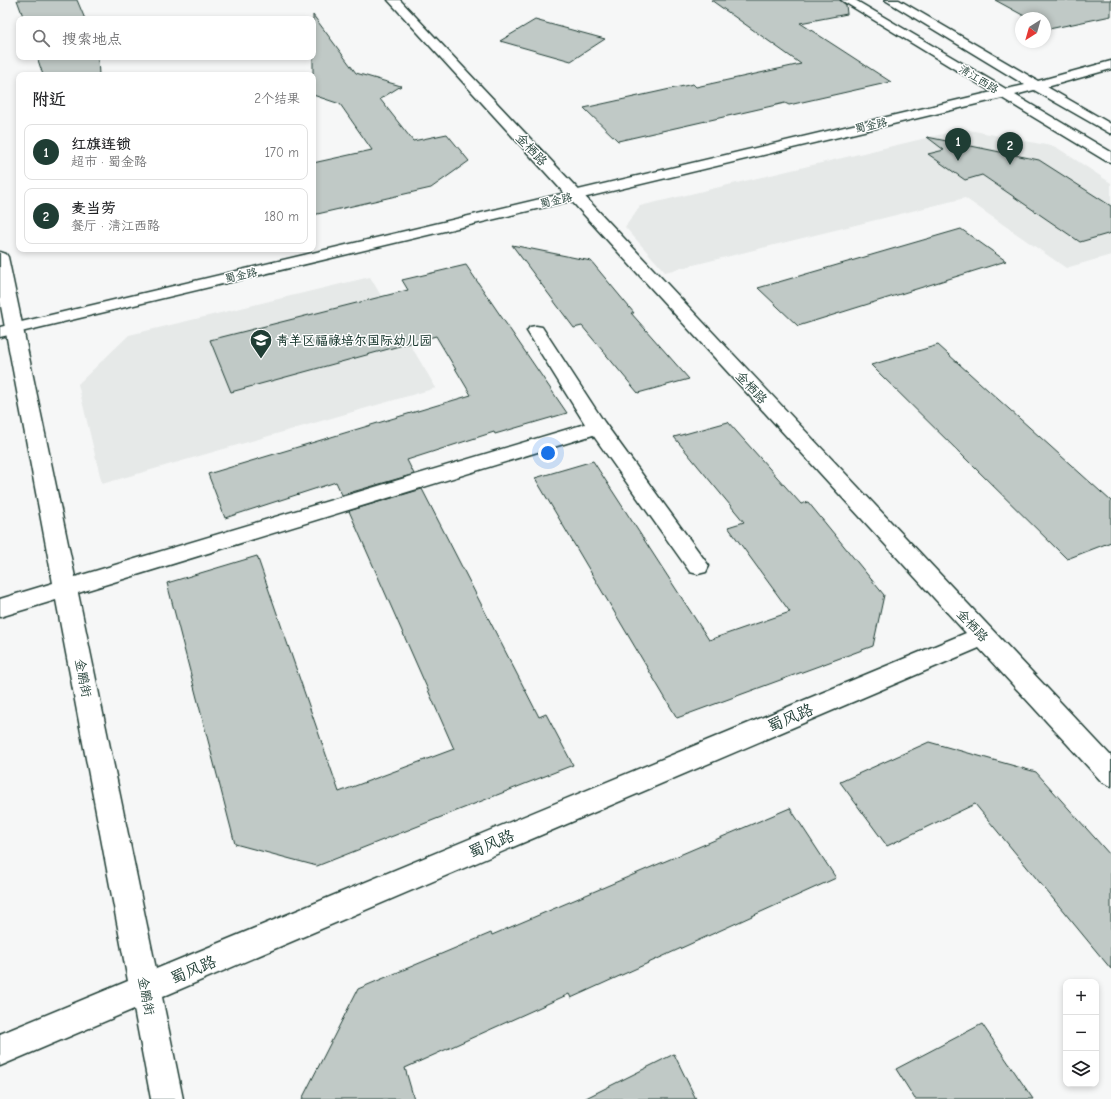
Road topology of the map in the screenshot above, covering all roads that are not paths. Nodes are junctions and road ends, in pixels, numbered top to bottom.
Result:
1 (394, 0) edge
2 (847, 0) edge
3 (891, 0) edge
4 (1111, 65) edge
5 (1036, 86) junction
6 (1003, 94) junction
7 (1111, 130) edge
8 (1111, 158) edge
9 (575, 196) junction
10 (0, 256) edge
11 (7, 330) edge
12 (536, 331) dead end
13 (597, 427) junction
14 (698, 566) dead end
15 (66, 588) junction
16 (0, 608) edge
17 (983, 636) junction
18 (1111, 774) edge
19 (145, 989) junction
20 (0, 1050) edge
21 (167, 1099) edge

1 - 9 street, 金栖路
2 - 6 street, 清江西路
3 - 5 street, 清江西路
4 - 5 street, 蜀金路
5 - 6 street, 蜀金路
5 - 7 street, 清江西路
6 - 8 street, 清江西路
6 - 9 street, 蜀金路
9 - 11 street, 蜀金路
9 - 17 street, 金栖路
10 - 11 street, 金鹏街
11 - 15 street, 金鹏街
12 - 13 street
13 - 14 street
13 - 15 street
15 - 16 street
15 - 19 street, 金鹏街
17 - 18 street, 金栖路
17 - 19 street, 蜀风路
19 - 20 street, 蜀风路
19 - 21 street, 金鹏街

